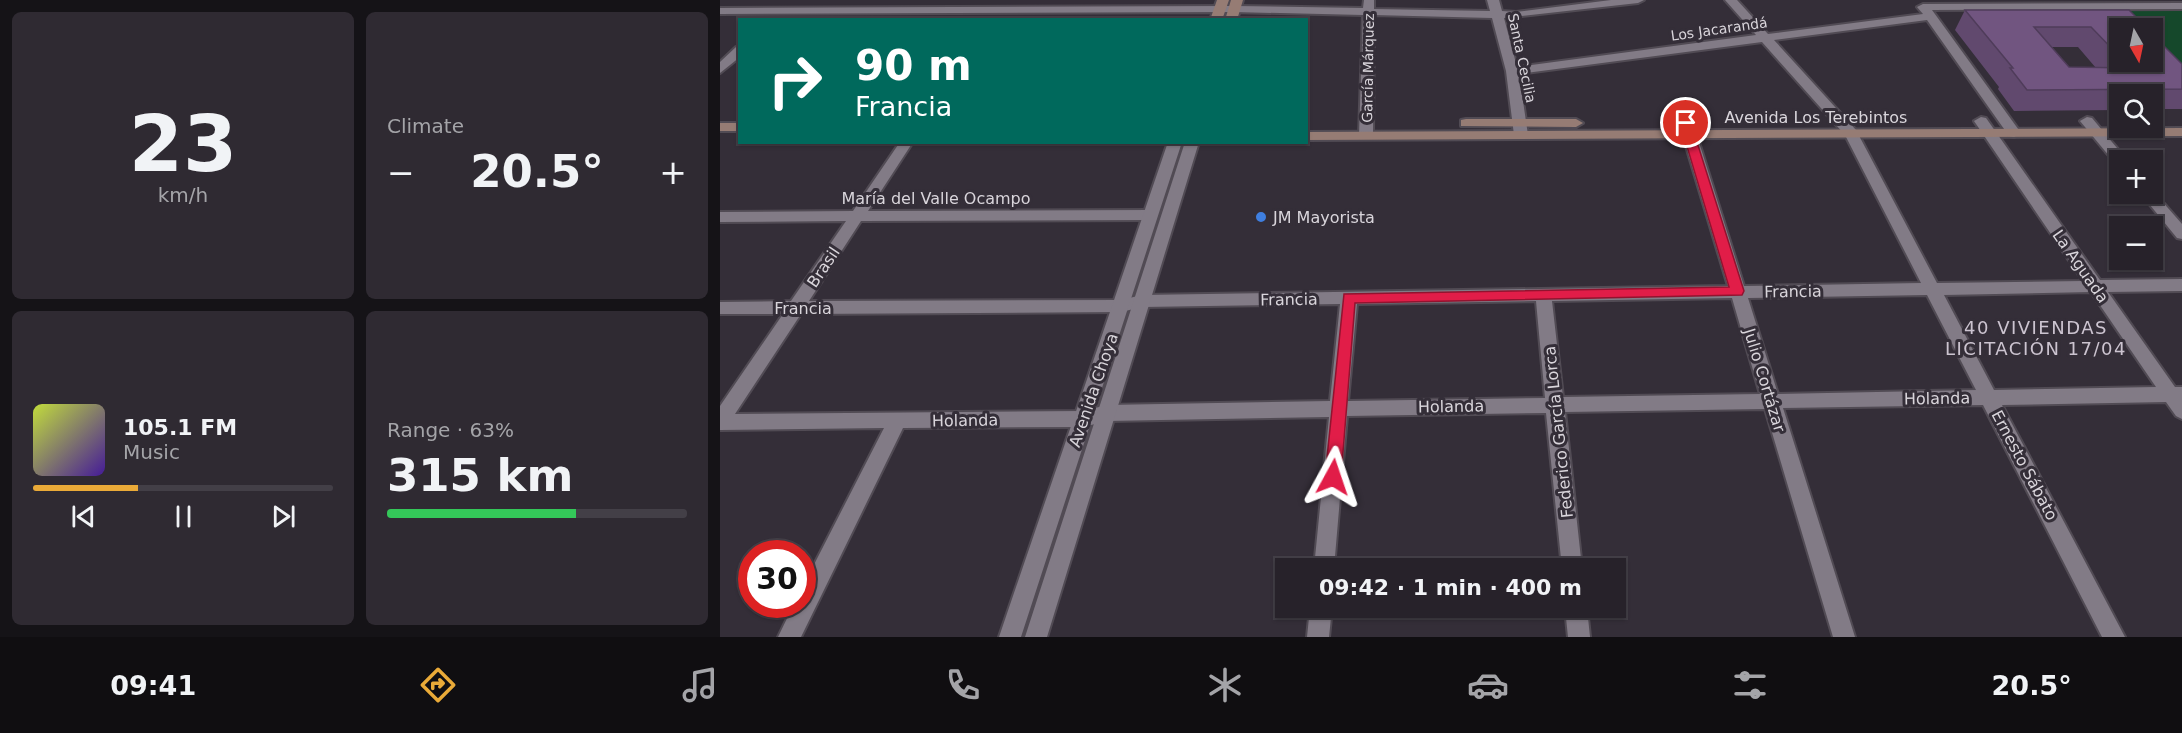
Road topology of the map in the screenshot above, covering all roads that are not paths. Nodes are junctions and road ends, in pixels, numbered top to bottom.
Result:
1 (789, 0) edge
2 (1492, 0) edge
3 (1638, 0) edge
4 (1731, 0) edge
5 (2100, 3) edge
6 (1369, 5) edge
7 (2182, 6) edge
8 (1924, 8) edge
9 (1234, 9) edge
10 (995, 10) edge
11 (1220, 10) edge
12 (720, 11) edge
13 (1497, 14) junction
14 (774, 15) edge
15 (2115, 18) edge
16 (1766, 38) junction
17 (738, 52) edge
18 (727, 64) edge
19 (1512, 71) junction
20 (2087, 121) junction
21 (2109, 121) edge
22 (2163, 121) edge
23 (2182, 121) edge
24 (1308, 124) edge
25 (720, 127) edge
26 (738, 127) edge
27 (1985, 127) junction
28 (2010, 127) junction
29 (1688, 128) junction
30 (1846, 128) junction
31 (1521, 129) junction
32 (1367, 130) junction
33 (2097, 132) junction
34 (2182, 132) edge
35 (1308, 136) edge
36 (720, 138) edge
37 (738, 138) edge
38 (906, 144) edge
39 (1174, 144) edge
40 (1191, 144) edge
41 (2112, 150) edge
42 (2156, 204) edge
43 (1151, 215) junction
44 (857, 216) junction
45 (720, 217) edge
46 (2182, 234) edge
47 (2182, 285) edge
48 (2095, 286) junction
49 (1932, 289) junction
50 (1737, 291) junction
51 (1543, 295) junction
52 (1349, 298) junction
53 (1142, 301) junction
54 (1121, 306) junction
55 (720, 308) edge
56 (796, 308) junction
57 (2176, 394) edge
58 (1989, 397) junction
59 (1771, 400) junction
60 (1555, 404) junction
61 (1339, 408) junction
62 (2182, 411) edge
63 (1107, 413) junction
64 (1083, 419) junction
65 (898, 420) junction
66 (720, 421) edge
67 (1325, 558) edge
68 (1571, 558) edge
69 (1320, 618) edge
70 (1577, 618) edge
71 (789, 637) edge
72 (1010, 637) edge
73 (1036, 637) edge
74 (1318, 637) edge
75 (1579, 637) edge
76 (1844, 637) edge
77 (2114, 637) edge

1 - 14 street
2 - 13 street, Santa Cecilia
3 - 13 street
4 - 16 street, Ernesto Sábato
5 - 7 street, Los Jacarandá
5 - 8 street, Los Jacarandá
5 - 15 street
6 - 9 street
6 - 13 street
6 - 32 street, García Márquez
8 - 16 street, Los Jacarandá
8 - 28 street
9 - 11 street
10 - 11 street
10 - 14 street
12 - 14 street
13 - 19 street, Santa Cecilia
16 - 19 street, Los Jacarandá
16 - 30 street, Ernesto Sábato
17 - 18 street
19 - 31 street, Santa Cecilia
20 - 21 main road, Avenida Los Terebintos
20 - 28 main road, Avenida Los Terebintos
20 - 33 street
22 - 23 main road
24 - 32 main road, Avenida Los Terebintos
25 - 26 main road
27 - 28 main road, Avenida Los Terebintos
27 - 30 main road, Avenida Los Terebintos
27 - 48 street, La Aguada
28 - 33 main road, Avenida Los Terebintos
29 - 30 main road, Avenida Los Terebintos
29 - 31 main road, Avenida Los Terebintos
29 - 50 street, Julio Cortázar
30 - 49 street, Ernesto Sábato
31 - 32 main road, Avenida Los Terebintos
32 - 35 main road, Avenida Los Terebintos
33 - 34 main road, Avenida Los Terebintos
33 - 41 street
36 - 37 main road
38 - 44 street, Brasil
39 - 43 street, Avenida Choya
40 - 53 street, Avenida Choya
42 - 46 street
43 - 44 street, María del Valle Ocampo
43 - 54 street, Avenida Choya
44 - 45 street, María del Valle Ocampo
44 - 56 street, Brasil
47 - 48 street, Francia
48 - 49 street, Francia
48 - 57 street, La Aguada
49 - 50 street, Francia
49 - 58 street, Ernesto Sábato
50 - 51 street, Francia
50 - 59 street, Julio Cortázar
51 - 52 street, Francia
51 - 60 street, Federico García Lorca
52 - 53 street, Francia
52 - 61 street
53 - 54 street, Francia
53 - 63 street, Avenida Choya
54 - 56 street, Francia
54 - 64 street, Avenida Choya
55 - 56 street, Francia
56 - 66 street, Brasil
57 - 58 street, Holanda
57 - 62 street, La Aguada
58 - 59 street, Holanda
58 - 77 street, Ernesto Sábato
59 - 60 street, Holanda
59 - 76 street, Julio Cortázar
60 - 61 street, Holanda
60 - 68 street, Federico García Lorca
61 - 63 street, Holanda
61 - 67 street
63 - 64 street, Holanda
63 - 73 street, Avenida Choya
64 - 65 street, Holanda
64 - 72 street, Avenida Choya
65 - 66 street, Holanda
65 - 71 street
69 - 74 street
70 - 75 street

